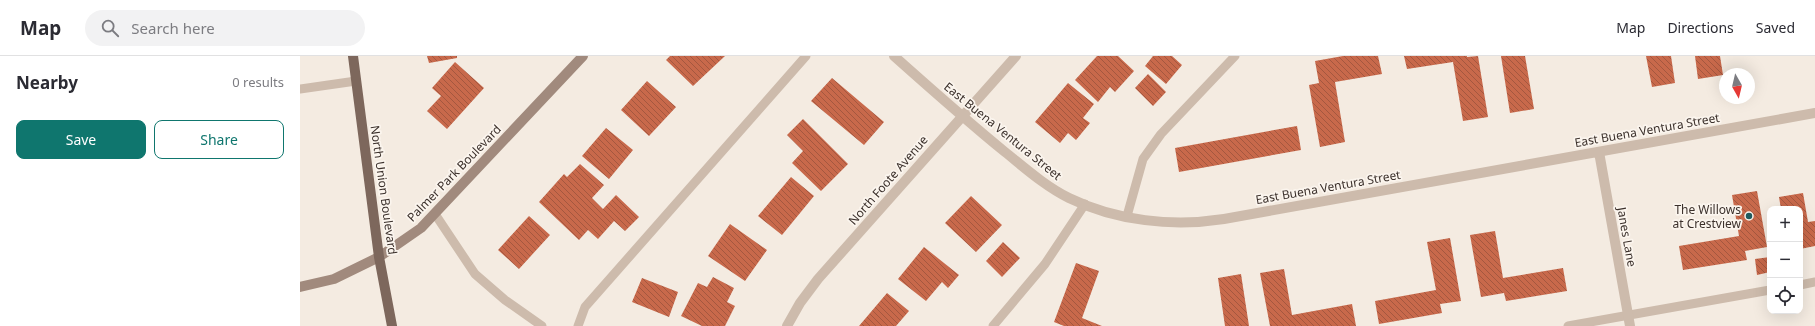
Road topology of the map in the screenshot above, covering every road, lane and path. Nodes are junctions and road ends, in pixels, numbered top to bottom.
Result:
1 (353, 56) edge
2 (583, 56) edge
3 (806, 56) edge
4 (894, 56) edge
5 (1016, 56) edge
6 (1235, 56) edge
7 (356, 81) junction
8 (300, 89) edge
9 (1815, 113) edge
10 (961, 116) junction
11 (1599, 152) junction
12 (1085, 204) junction
13 (435, 214) junction
14 (1127, 216) junction
15 (380, 257) junction
16 (1815, 282) edge
17 (1803, 284) edge
18 (300, 288) edge
19 (1767, 291) edge
20 (1628, 315) junction
21 (392, 326) edge
22 (542, 326) edge
23 (578, 326) edge
24 (786, 326) edge
25 (994, 326) edge
26 (1568, 326) edge
27 (1630, 326) edge

1 - 7 main road, North Union Boulevard
2 - 13 main road, Palmer Park Boulevard
3 - 23 lane
4 - 10 street, East Buena Ventura Street
5 - 10 street, North Foote Avenue
6 - 14 lane
7 - 8 lane
7 - 15 main road, North Union Boulevard
9 - 11 street, East Buena Ventura Street
10 - 12 street, East Buena Ventura Street
10 - 24 street, North Foote Avenue
11 - 14 street, East Buena Ventura Street
11 - 20 street, Janes Lane
12 - 14 street, East Buena Ventura Street
12 - 25 lane
13 - 15 main road, Palmer Park Boulevard
13 - 22 lane
15 - 18 main road, Palmer Park Boulevard
15 - 21 main road, North Union Boulevard
16 - 17 lane
19 - 20 lane
20 - 26 lane
20 - 27 street, Janes Lane

